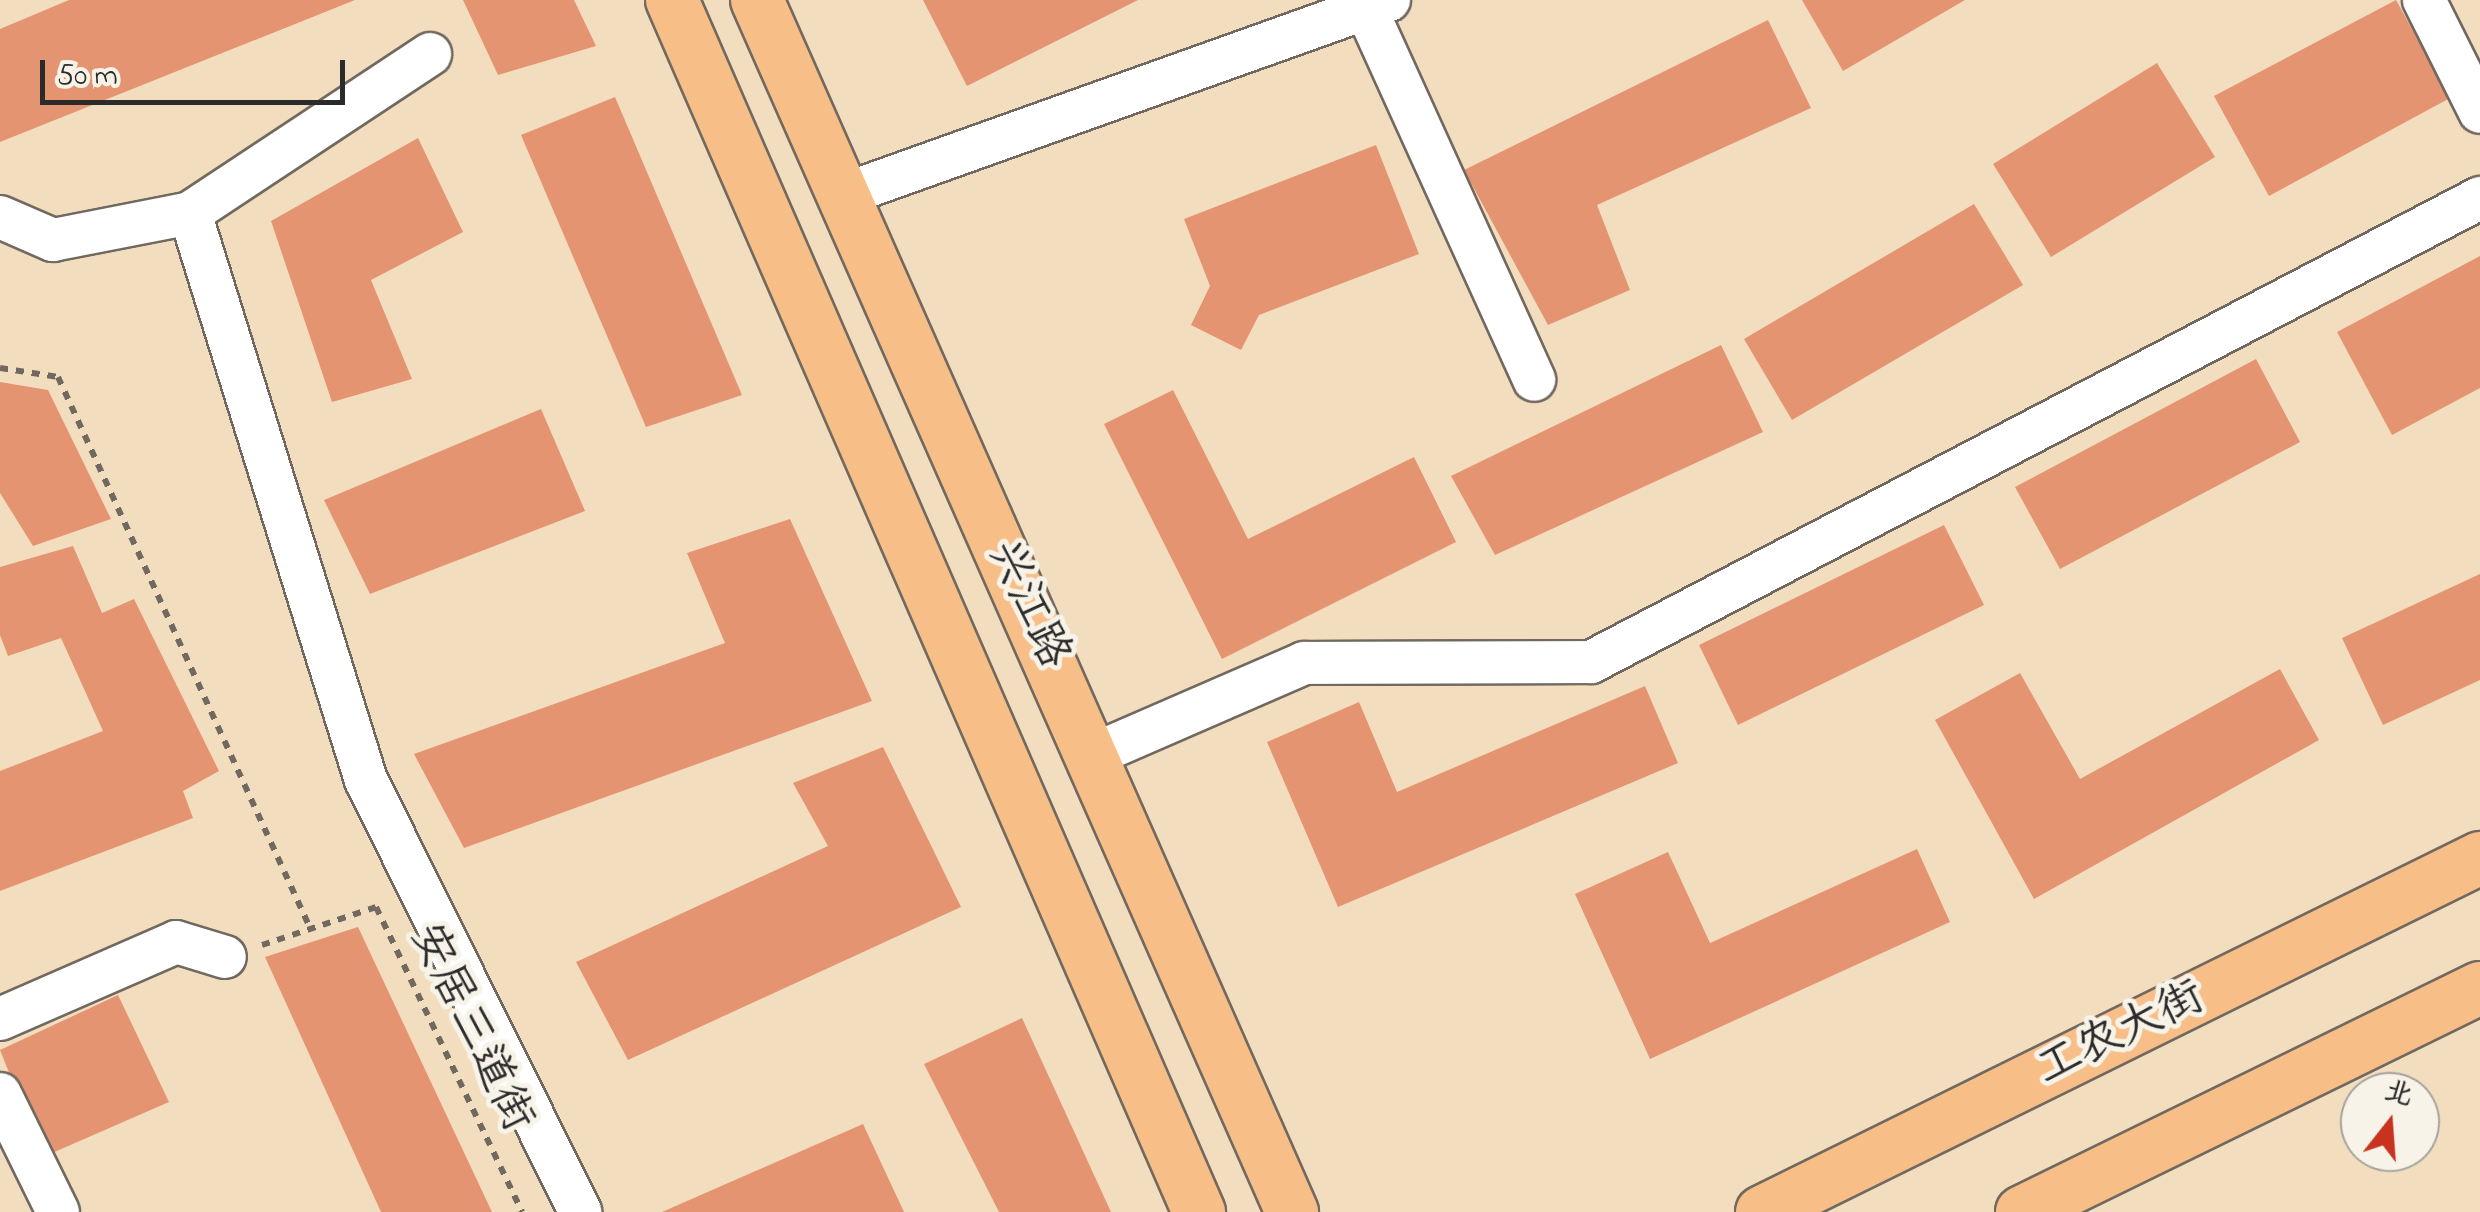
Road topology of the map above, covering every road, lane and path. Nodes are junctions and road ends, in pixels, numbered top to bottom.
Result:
1 (672, 0) edge
2 (758, 0) edge
3 (2424, 0) edge
4 (1373, 3) edge
5 (430, 54) dead end
6 (2480, 112) edge
7 (840, 196) junction
8 (2480, 198) edge
9 (190, 213) junction
10 (0, 217) edge
11 (0, 368) edge
12 (1534, 380) dead end
13 (1095, 754) junction
14 (2480, 858) edge
15 (310, 928) junction
16 (225, 957) joint
17 (2480, 988) edge
18 (0, 1020) edge
19 (0, 1094) edge
20 (58, 1212) edge
21 (522, 1212) edge
22 (580, 1212) edge
23 (1199, 1212) edge
24 (1292, 1212) edge
25 (1762, 1212) edge
26 (2022, 1212) edge

1 - 23 main road, 兴江路
2 - 7 main road, 兴江路
3 - 6 street
4 - 7 street
4 - 12 street
5 - 9 street
7 - 13 main road, 兴江路
8 - 13 street
9 - 10 street
9 - 22 street
11 - 15 path
13 - 24 main road, 兴江路
14 - 25 main road, 工农大街
15 - 16 path, 安居三道街
15 - 21 path, 安居三道街
16 - 18 street
17 - 26 main road
19 - 20 street

